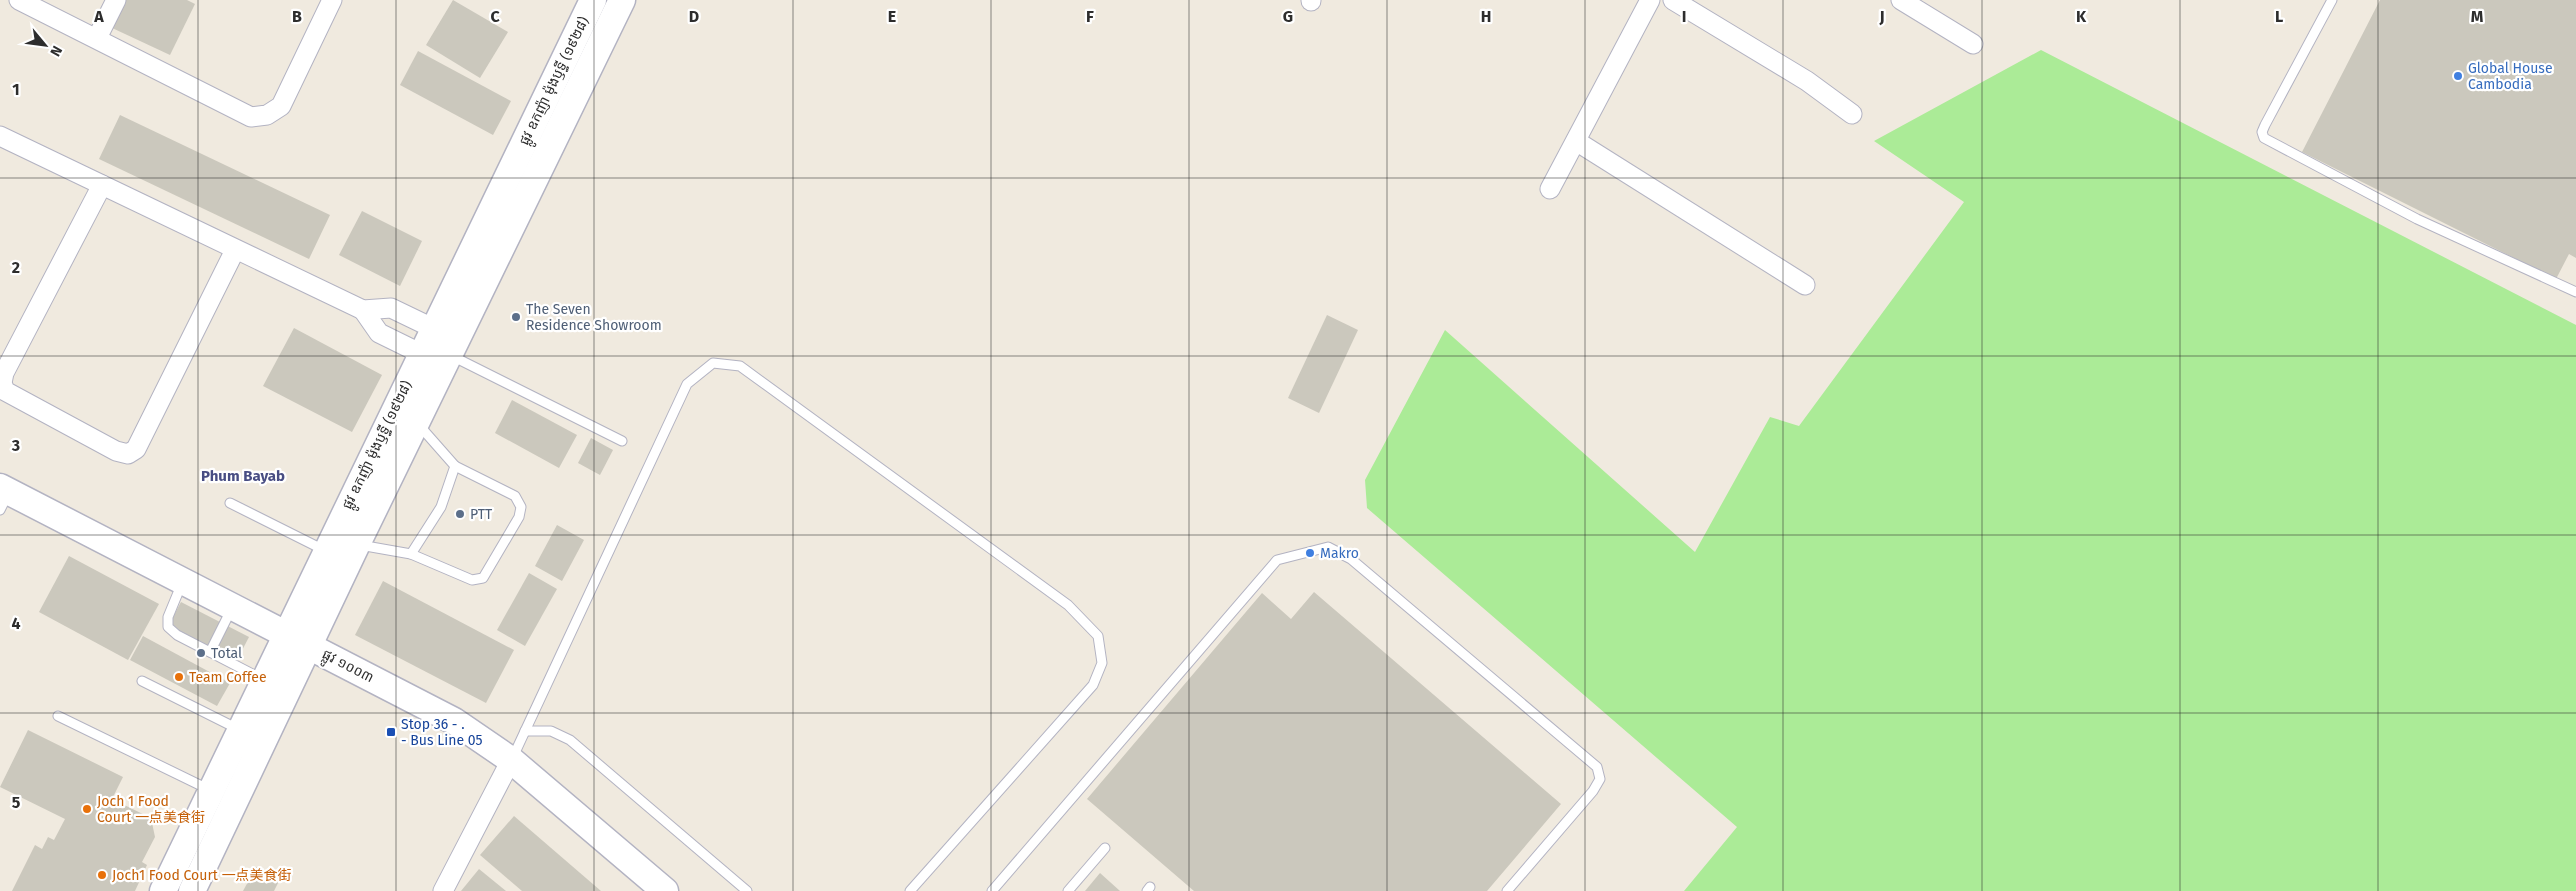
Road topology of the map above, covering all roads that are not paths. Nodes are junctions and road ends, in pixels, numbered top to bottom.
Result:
1 (19, 0) edge
2 (116, 0) edge
3 (332, 0) edge
4 (622, 0) edge
5 (1650, 0) edge
6 (1673, 0) edge
7 (1901, 0) edge
8 (2332, 0) edge
9 (588, 11) edge
10 (606, 33) junction
11 (97, 38) junction
12 (1973, 44) dead end
13 (1852, 114) dead end
14 (0, 136) edge
15 (1576, 141) junction
16 (102, 185) junction
17 (1550, 189) dead end
18 (235, 250) junction
19 (1805, 285) dead end
20 (2576, 292) edge
21 (363, 310) junction
22 (439, 348) junction
23 (405, 417) junction
24 (622, 441) dead end
25 (455, 466) junction
26 (3, 496) edge
27 (230, 503) dead end
28 (357, 544) junction
29 (326, 552) junction
30 (411, 554) junction
31 (184, 580) junction
32 (233, 606) junction
33 (298, 640) junction
34 (210, 652) junction
35 (265, 680) junction
36 (142, 681) dead end
37 (58, 716) dead end
38 (240, 730) junction
39 (525, 731) junction
40 (511, 760) junction
41 (223, 796) junction
42 (1105, 848) dead end
43 (162, 891) edge
44 (192, 891) edge
45 (443, 891) edge
46 (665, 891) edge
47 (747, 891) edge
48 (910, 891) edge
49 (992, 891) edge
50 (1068, 891) edge
51 (1507, 891) edge

1 - 11 street
2 - 11 street
3 - 11 street
4 - 10 main road, ផ្លូវ ឧកញ៉ា ម៉ុងឫទ្ធី (១៩២៨)
5 - 15 street
6 - 13 street
7 - 12 street
8 - 20 lane
9 - 10 main road
9 - 22 main road, ផ្លូវ ឧកញ៉ា ម៉ុងឫទ្ធី (១៩២៨)
10 - 22 main road, ផ្លូវ ឧកញ៉ា ម៉ុងឫទ្ធី (១៩២៨)
14 - 16 street
15 - 17 street
15 - 19 street
16 - 18 street
16 - 18 street
18 - 21 street
21 - 22 street
21 - 22 street
22 - 23 main road, ផ្លូវ ឧកញ៉ា ម៉ុងឫទ្ធី (១៩២៨)
22 - 24 lane
23 - 25 lane
23 - 28 main road, ផ្លូវ ឧកញ៉ា ម៉ុងឫទ្ធី (១៩២៨)
23 - 29 main road, ផ្លូវ ឧកញ៉ា ម៉ុងឫទ្ធី (១៩២៨)
25 - 30 lane
25 - 30 lane
26 - 31 main road, ផ្លូវ ១០០៣
27 - 29 lane
28 - 30 lane
28 - 33 main road, ផ្លូវ ឧកញ៉ា ម៉ុងឫទ្ធី (១៩២៨)
29 - 33 main road, ផ្លូវ ឧកញ៉ា ម៉ុងឫទ្ធី (១៩២៨)
31 - 32 main road, ផ្លូវ ១០០៣
31 - 34 lane
32 - 33 main road, ផ្លូវ ១០០៣
32 - 34 lane
33 - 35 main road, ផ្លូវ ឧកញ៉ា ម៉ុងឫទ្ធី (១៩២៨)
33 - 40 main road, ផ្លូវ ១០០៣
33 - 41 main road, ផ្លូវ ឧកញ៉ា ម៉ុងឫទ្ធី (១៩២៨)
34 - 35 lane
35 - 38 main road, ផ្លូវ ឧកញ៉ា ម៉ុងឫទ្ធី (១៩២៨)
36 - 38 lane
37 - 41 lane
38 - 41 main road, ផ្លូវ ឧកញ៉ា ម៉ុងឫទ្ធី (១៩២៨)
39 - 40 lane
39 - 47 lane
39 - 48 lane
40 - 45 street
40 - 46 main road, ផ្លូវ ១០០៣
41 - 43 main road, ផ្លូវ ឧកញ៉ា ម៉ុងឫទ្ធី (១៩២៨)
41 - 44 main road, ផ្លូវ ឧកញ៉ា ម៉ុងឫទ្ធី (១៩២៨)
42 - 50 lane
49 - 51 lane

